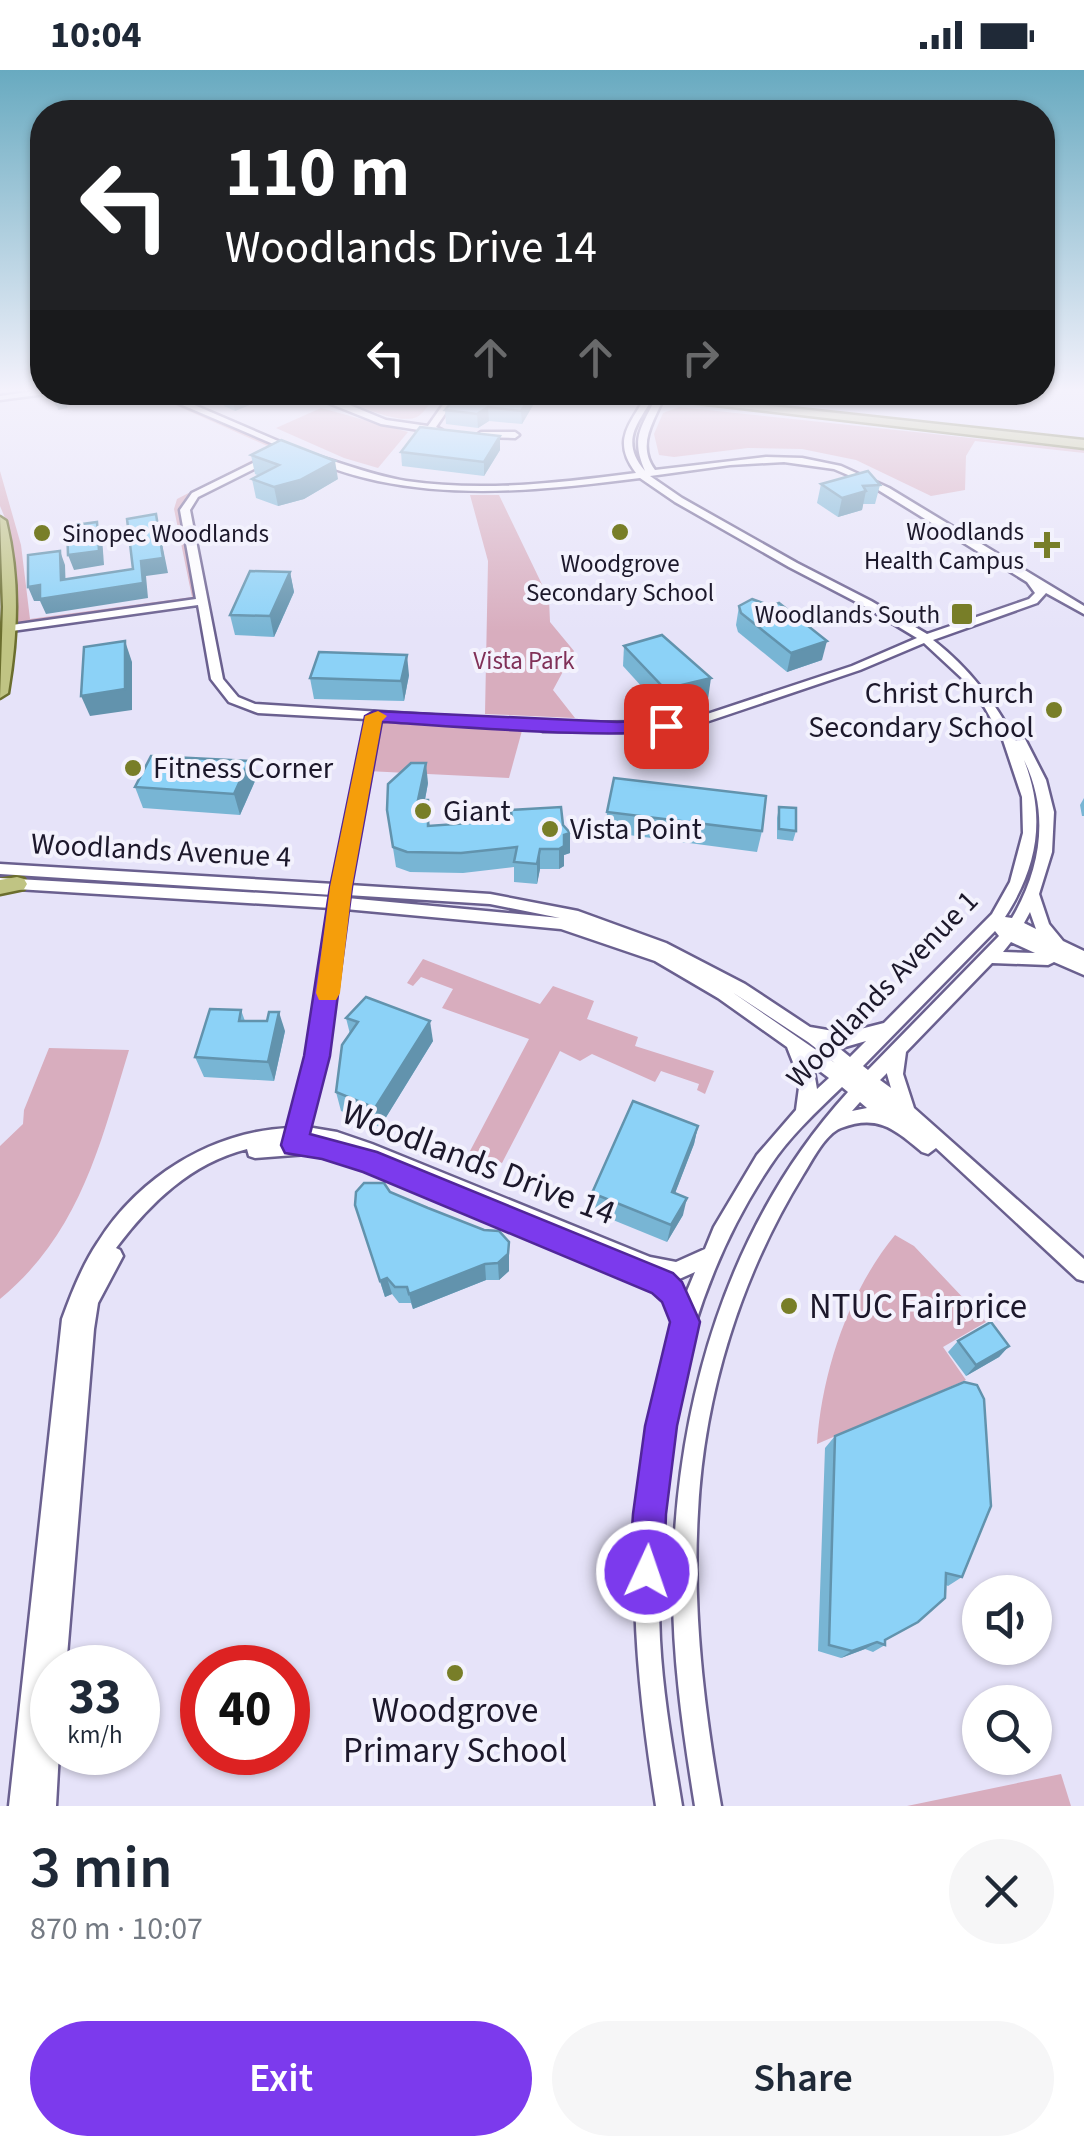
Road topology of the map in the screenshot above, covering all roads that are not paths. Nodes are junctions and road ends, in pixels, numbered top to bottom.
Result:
1 (244, 470) edge
2 (353, 470) edge
3 (618, 470) edge
4 (659, 470) edge
5 (683, 470) edge
6 (845, 470) edge
7 (862, 470) edge
8 (647, 472) junction
9 (608, 477) junction
10 (665, 486) junction
11 (0, 521) edge
12 (732, 521) junction
13 (743, 536) junction
14 (1028, 578) junction
15 (11, 580) junction
16 (202, 600) junction
17 (1084, 602) edge
18 (0, 610) edge
19 (1084, 611) edge
20 (12, 628) junction
21 (935, 639) junction
22 (0, 693) edge
23 (374, 716) junction
24 (0, 869) edge
25 (6, 884) edge
26 (1032, 894) junction
27 (341, 895) junction
28 (996, 922) junction
29 (1012, 931) junction
30 (989, 957) junction
31 (1072, 957) edge
32 (1084, 969) edge
33 (910, 1007) junction
34 (936, 1009) junction
35 (796, 1026) junction
36 (890, 1028) junction
37 (773, 1029) junction
38 (900, 1050) junction
39 (846, 1072) junction
40 (866, 1087) junction
41 (800, 1120) junction
42 (830, 1123) junction
43 (918, 1131) junction
44 (302, 1140) junction
45 (710, 1256) junction
46 (1084, 1272) edge
47 (1084, 1284) edge
48 (685, 1322) junction
49 (56, 1645) edge
50 (45, 1775) edge
51 (22, 1806) edge
52 (43, 1806) edge
53 (669, 1806) edge
54 (708, 1806) edge

1 - 16 street
2 - 9 street
3 - 9 street
4 - 8 street
5 - 10 street
6 - 14 street
7 - 17 street
8 - 9 street
8 - 10 street, Woodlands Avenue 1
9 - 10 street
10 - 12 street, Woodlands Avenue 1
10 - 13 street, Woodlands Avenue 1
11 - 15 main road
12 - 13 street
12 - 21 street, Woodlands Avenue 1
13 - 21 street, Woodlands Avenue 1
14 - 19 street
14 - 21 street
15 - 18 main road
15 - 20 main road
16 - 20 street
16 - 23 street
19 - 21 street
20 - 22 main road
21 - 23 street
21 - 26 street, Woodlands Avenue 1
21 - 28 street, Woodlands Avenue 1
23 - 27 street
24 - 27 street, Woodlands Avenue 4
25 - 27 street, Woodlands Avenue 4
26 - 29 street, Woodlands Avenue 1
26 - 31 street
27 - 35 street, Woodlands Avenue 4
27 - 37 street, Woodlands Avenue 4
27 - 44 street
28 - 29 street
28 - 33 street, Woodlands Avenue 1
29 - 30 street, Woodlands Avenue 1
29 - 31 street
30 - 31 street
30 - 34 street, Woodlands Avenue 1
31 - 32 street
33 - 34 street
33 - 36 street, Woodlands Avenue 1
34 - 38 street, Woodlands Avenue 1
35 - 36 street
35 - 39 street, Woodlands Avenue 4
36 - 39 street, Woodlands Avenue 1
37 - 39 street, Woodlands Avenue 4
37 - 41 street
38 - 40 street, Woodlands Avenue 1
38 - 43 street
39 - 40 street, Woodlands Avenue 4
39 - 41 street, Woodlands Avenue 1
40 - 42 street, Woodlands Avenue 1
40 - 43 street, Woodlands Avenue 4
41 - 45 street, Woodlands Avenue 1
42 - 43 street
42 - 54 street, Woodlands Avenue 1
43 - 46 street
43 - 47 street
44 - 45 street, Woodlands Drive 14
44 - 48 street, Woodlands Drive 14
44 - 49 street, Woodlands Drive 14
44 - 51 street, Woodlands Drive 14
45 - 48 street, Woodlands Avenue 1
48 - 53 street, Woodlands Avenue 1
50 - 52 street

